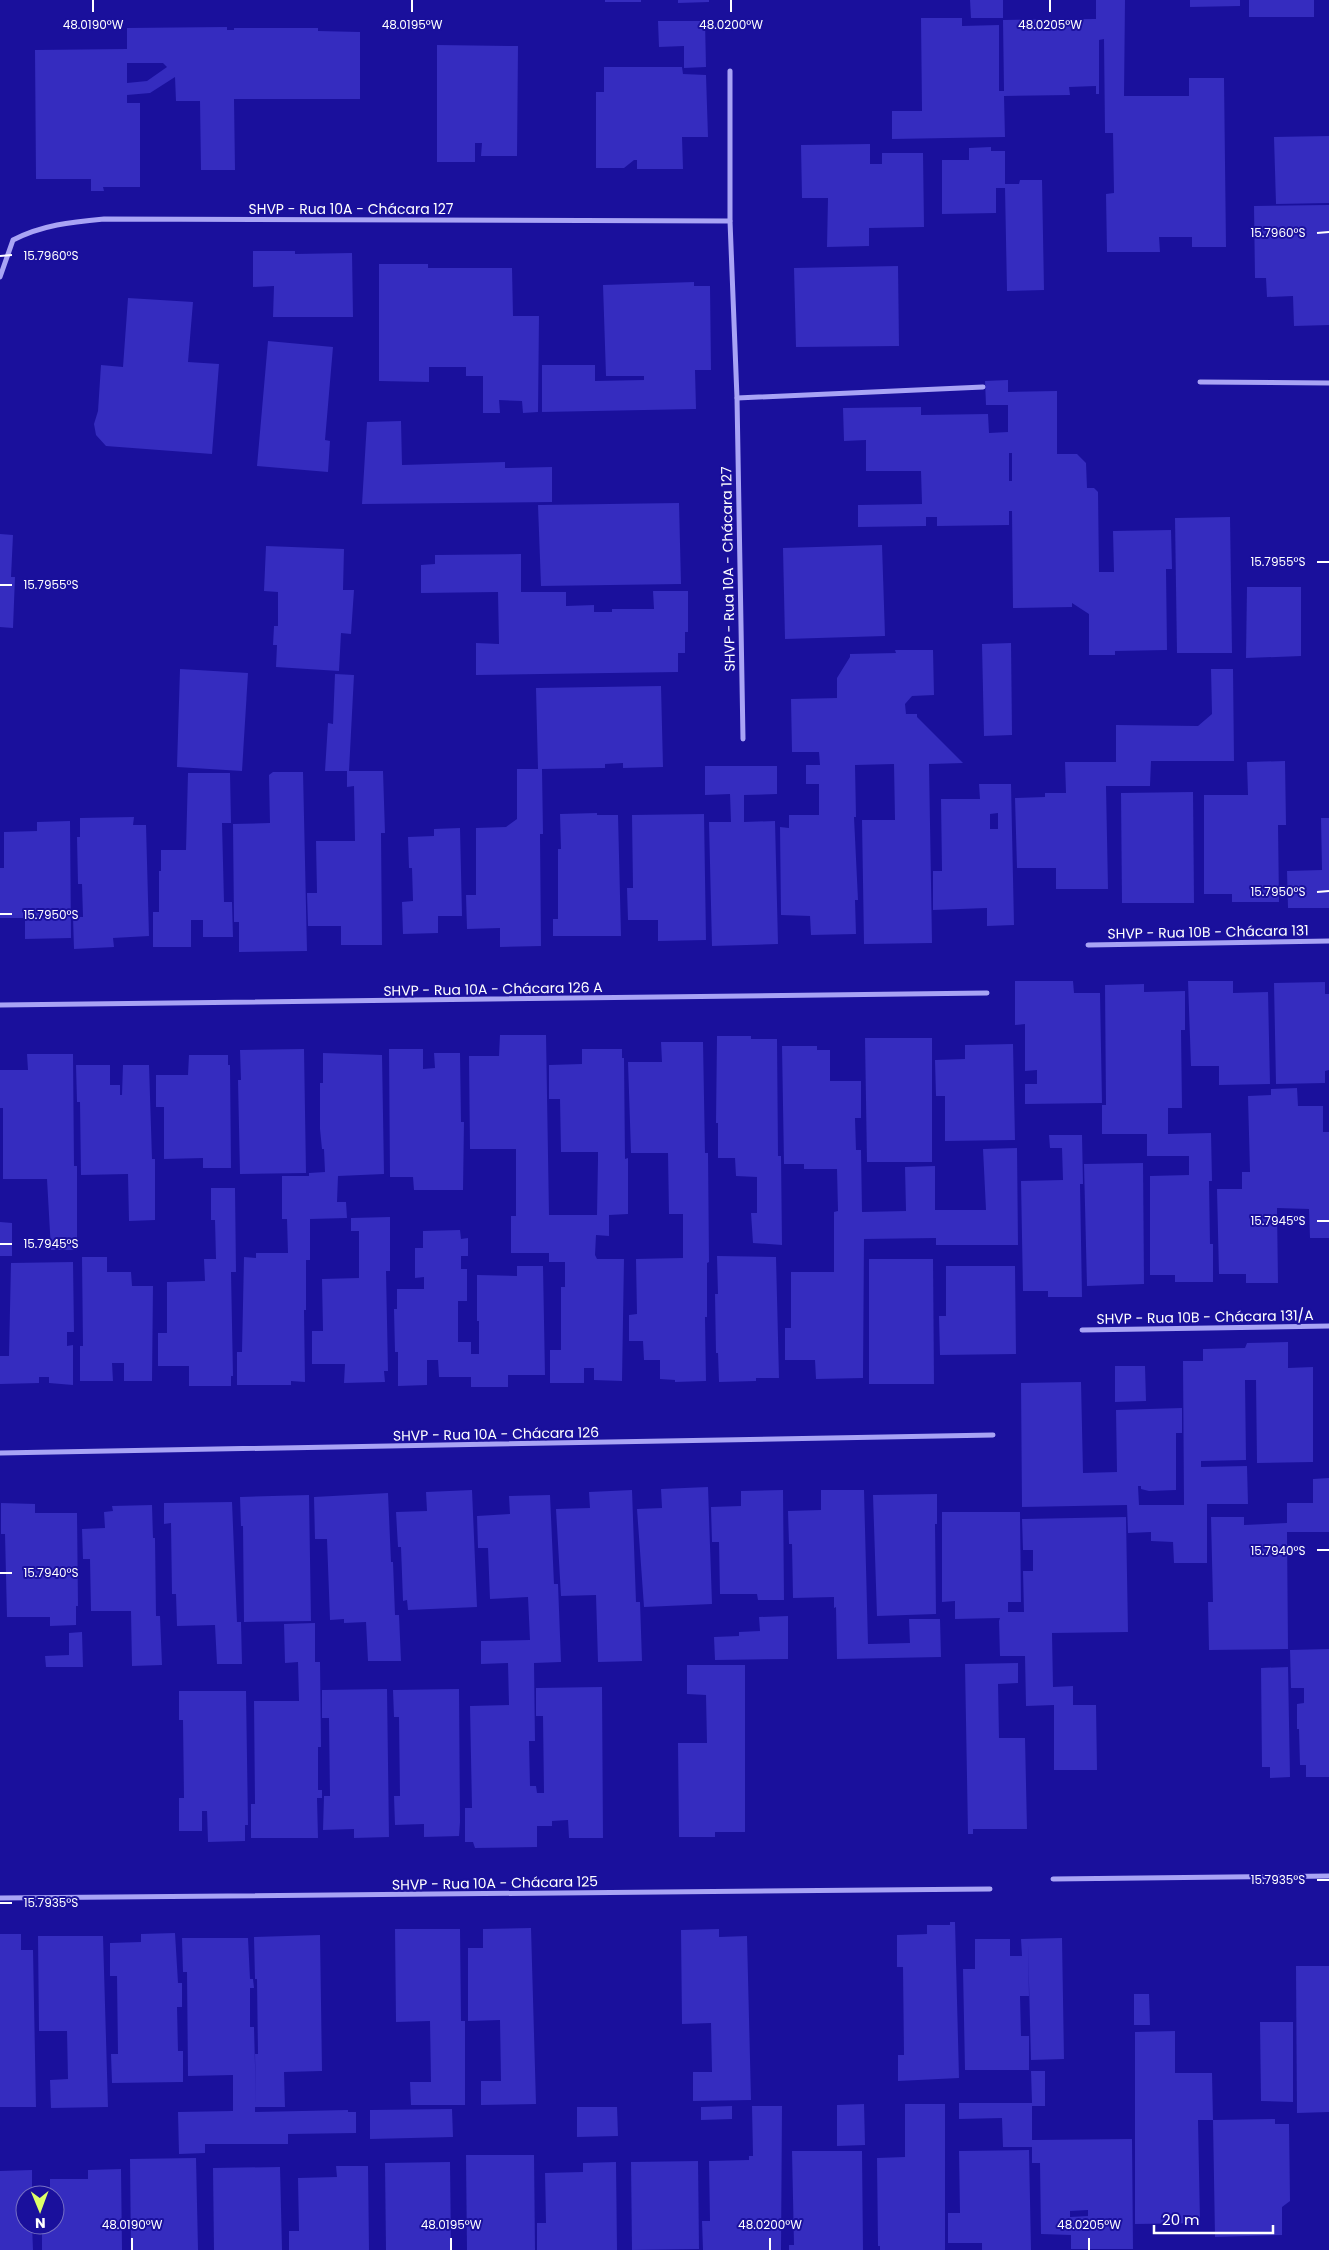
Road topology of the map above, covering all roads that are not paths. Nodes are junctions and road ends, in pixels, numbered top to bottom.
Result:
1 (730, 71) dead end
2 (730, 221) junction
3 (0, 277) edge
4 (1200, 382) dead end
5 (1329, 383) edge
6 (983, 387) dead end
7 (737, 398) junction
8 (743, 740) dead end
9 (1329, 941) edge
10 (1088, 945) dead end
11 (987, 994) dead end
12 (0, 1006) edge
13 (1329, 1326) edge
14 (1082, 1330) dead end
15 (993, 1435) dead end
16 (0, 1454) edge
17 (1329, 1876) edge
18 (1053, 1879) dead end
19 (990, 1889) dead end
20 (0, 1898) edge

1 - 2 street, SHVP - Rua 10A - Chácara 127
2 - 3 street, SHVP - Rua 10A - Chácara 127
2 - 7 street, SHVP - Rua 10A - Chácara 127
4 - 5 street
6 - 7 street
7 - 8 street, SHVP - Rua 10A - Chácara 127
9 - 10 street, SHVP - Rua 10B - Chácara 131
11 - 12 street, SHVP - Rua 10A - Chácara 126 A
13 - 14 street, SHVP - Rua 10B - Chácara 131/A
15 - 16 street, SHVP - Rua 10A - Chácara 126
17 - 18 street
19 - 20 street, SHVP - Rua 10A - Chácara 125

